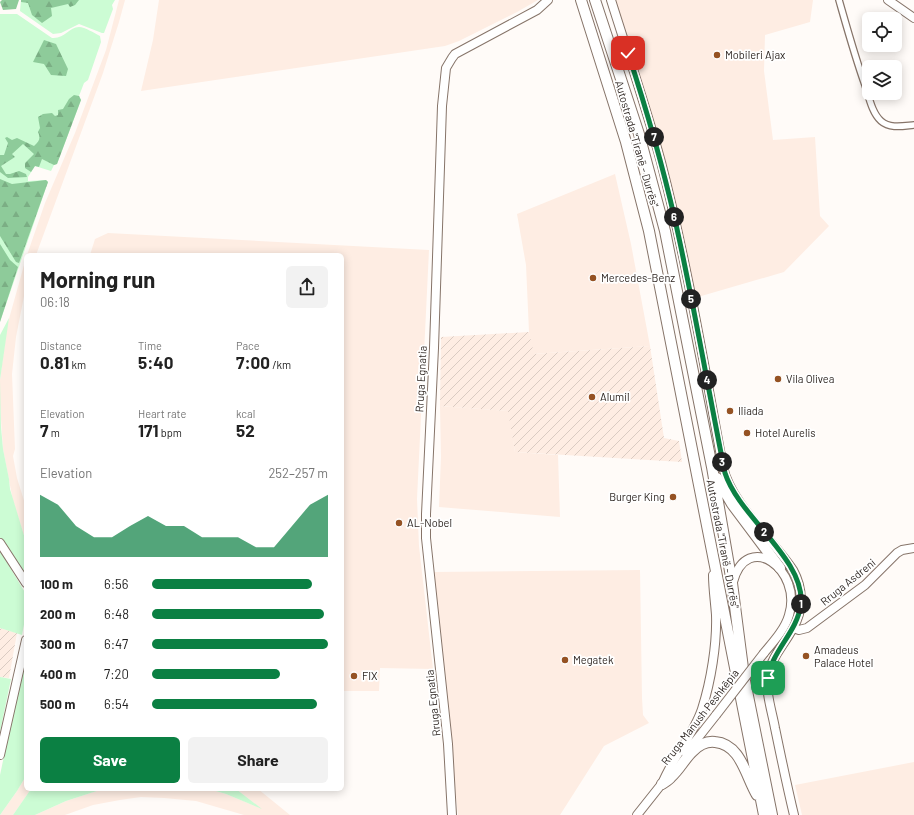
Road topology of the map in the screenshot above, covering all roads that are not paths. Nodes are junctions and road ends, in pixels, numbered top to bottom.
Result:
1 (548, 0) edge
2 (581, 0) edge
3 (595, 0) edge
4 (611, 0) edge
5 (838, 0) edge
6 (888, 0) edge
7 (914, 18) edge
8 (914, 125) edge
9 (712, 467) junction
10 (724, 484) junction
11 (0, 542) edge
12 (914, 548) edge
13 (714, 564) junction
14 (780, 568) junction
15 (24, 580) edge
16 (732, 583) junction
17 (794, 628) junction
18 (24, 649) edge
19 (0, 755) edge
20 (662, 784) junction
21 (761, 802) junction
22 (639, 814) edge
23 (452, 815) edge
24 (764, 815) edge
25 (772, 815) edge
26 (794, 815) edge

1 - 23 main road, Rruga Egnatia
2 - 13 highway, Autostrada "Tiranë - Durrës"
3 - 9 highway, Autostrada "Tiranë - Durrës"
4 - 10 main road
5 - 8 street
6 - 7 main road
9 - 10 highway
9 - 16 highway, Autostrada "Tiranë - Durrës"
10 - 14 highway
10 - 17 main road
11 - 15 main road
12 - 17 main road, Rruga Asdreni
13 - 20 main road
13 - 21 highway, Autostrada "Tiranë - Durrës"
14 - 16 main road
14 - 20 main road, Rruga Manush Peshkëpia, bridge
16 - 25 highway, Autostrada "Tiranë - Durrës"
17 - 26 main road
18 - 19 main road
20 - 21 highway
20 - 22 main road, Rruga Manush Peshkëpia
21 - 24 highway, Autostrada "Tiranë - Durrës"

